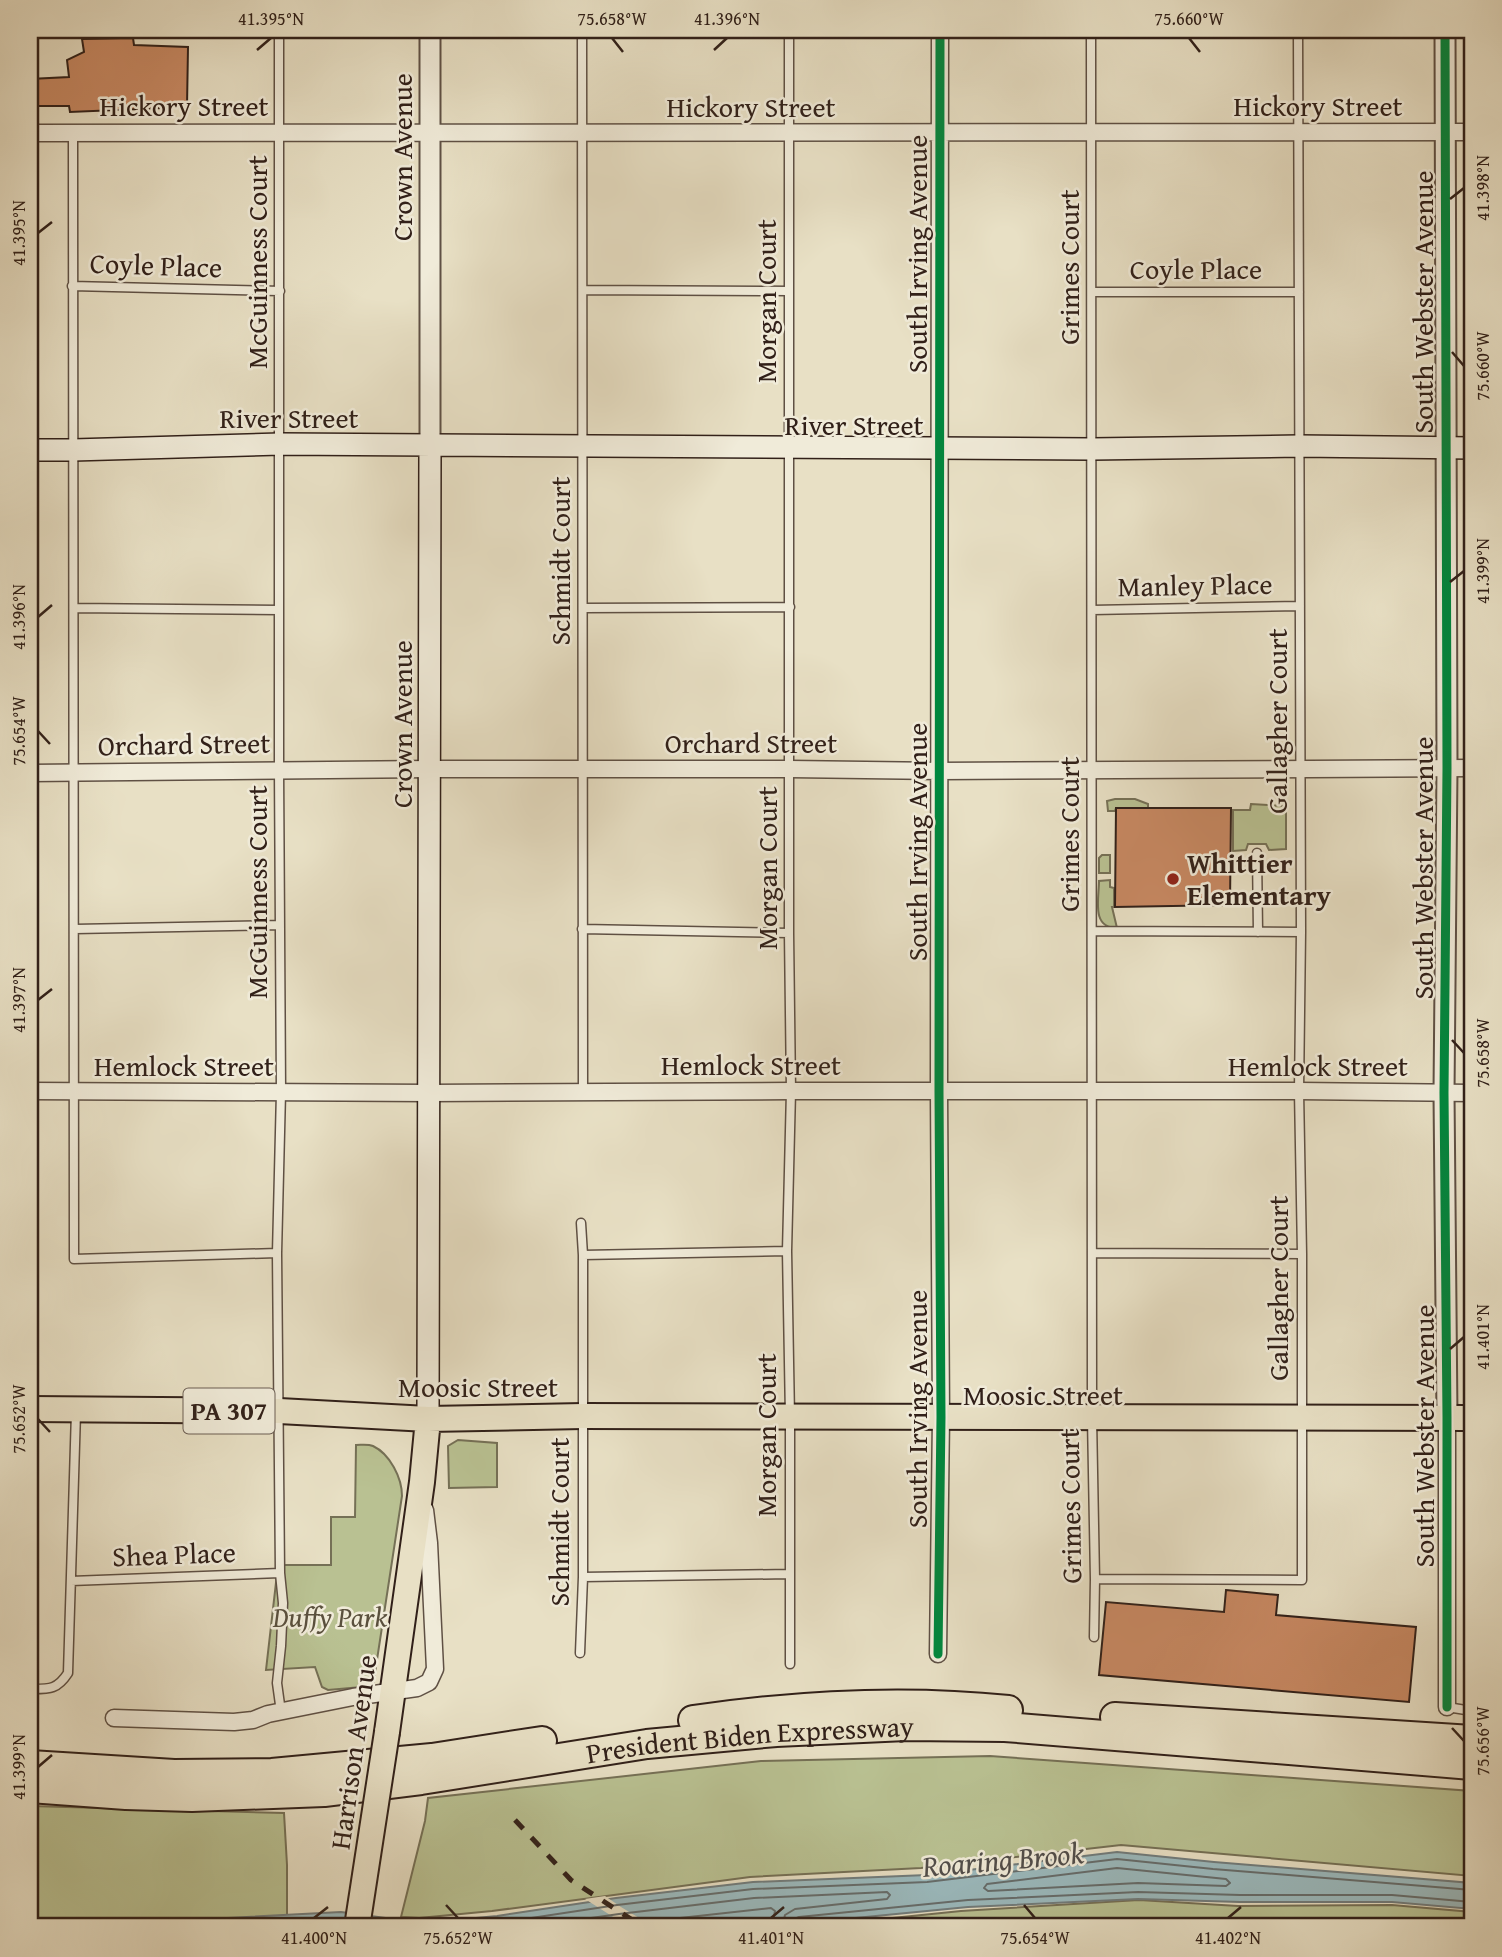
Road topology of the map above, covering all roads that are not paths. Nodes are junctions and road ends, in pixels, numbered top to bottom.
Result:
1 (279, 30) edge
2 (430, 30) edge
3 (582, 30) edge
4 (789, 30) edge
5 (940, 30) edge
6 (1091, 30) edge
7 (1298, 30) edge
8 (1445, 30) edge
9 (1092, 131) junction
10 (280, 132) junction
11 (430, 132) junction
12 (1298, 132) junction
13 (1445, 132) junction
14 (1472, 132) edge
15 (30, 133) edge
16 (73, 133) junction
17 (582, 133) junction
18 (789, 133) junction
19 (940, 133) junction
20 (72, 286) junction
21 (583, 290) junction
22 (788, 290) junction
23 (280, 292) junction
24 (1092, 292) junction
25 (1299, 292) junction
26 (280, 444) junction
27 (430, 446) junction
28 (1299, 446) junction
29 (582, 447) junction
30 (789, 448) junction
31 (939, 448) junction
32 (1446, 448) junction
33 (1472, 448) edge
34 (1092, 449) junction
35 (30, 450) edge
36 (73, 450) junction
37 (1300, 606) junction
38 (790, 607) junction
39 (74, 608) junction
40 (583, 608) junction
41 (279, 610) junction
42 (1092, 610) junction
43 (1447, 768) junction
44 (1472, 768) edge
45 (279, 769) junction
46 (430, 769) junction
47 (583, 769) junction
48 (790, 769) junction
49 (1092, 770) junction
50 (940, 771) junction
51 (1300, 771) junction
52 (72, 772) junction
53 (30, 773) edge
54 (1257, 853) dead end
55 (279, 925) junction
56 (75, 929) junction
57 (582, 929) junction
58 (1092, 931) junction
59 (1258, 932) junction
60 (1301, 932) junction
61 (789, 933) junction
62 (30, 1091) edge
63 (791, 1091) junction
64 (1092, 1091) junction
65 (1299, 1091) junction
66 (281, 1092) junction
67 (583, 1092) junction
68 (939, 1092) junction
69 (73, 1093) junction
70 (430, 1093) junction
71 (1444, 1093) junction
72 (1472, 1093) edge
73 (581, 1223) dead end
74 (787, 1251) junction
75 (277, 1253) junction
76 (1092, 1253) junction
77 (1302, 1254) junction
78 (583, 1255) junction
79 (30, 1409) edge
80 (76, 1409) junction
81 (279, 1411) junction
82 (583, 1416) junction
83 (790, 1416) junction
84 (942, 1417) junction
85 (1447, 1417) junction
86 (1092, 1418) junction
87 (1301, 1418) junction
88 (1472, 1418) edge
89 (428, 1419) junction
90 (422, 1482) junction
91 (279, 1573) junction
92 (789, 1574) junction
93 (583, 1577) junction
94 (1095, 1579) junction
95 (71, 1581) junction
96 (1094, 1637) dead end
97 (580, 1653) dead end
98 (938, 1654) dead end
99 (790, 1664) dead end
100 (30, 1689) edge
101 (392, 1693) junction
102 (1447, 1707) joint
103 (1472, 1711) edge
104 (281, 1712) junction
105 (114, 1718) dead end
106 (1472, 1740) edge
107 (30, 1765) edge
108 (1472, 1765) edge
109 (30, 1788) edge
110 (357, 1927) edge

1 - 10 lane, McGuinness Court
2 - 11 street, Crown Avenue
3 - 17 lane, Schmidt Court
4 - 18 lane, Morgan Court
5 - 19 street, South Irving Avenue
6 - 9 lane, Grimes Court
7 - 12 lane, Gallagher Court
8 - 13 street, South Webster Avenue
9 - 12 street, Hickory Street
9 - 19 street, Hickory Street
9 - 24 lane, Grimes Court
10 - 11 street, Hickory Street
10 - 16 street, Hickory Street
10 - 23 lane, McGuinness Court
11 - 17 street, Hickory Street
11 - 27 street, Crown Avenue
12 - 13 street, Hickory Street
12 - 25 lane, Gallagher Court
13 - 14 street, Hickory Street
13 - 32 street, South Webster Avenue
15 - 16 street, Hickory Street
16 - 20 lane
17 - 18 street, Hickory Street
17 - 21 lane, Schmidt Court
18 - 19 street, Hickory Street
18 - 22 lane, Morgan Court
19 - 31 street, South Irving Avenue
20 - 23 lane, Coyle Place
20 - 36 lane
21 - 22 lane
21 - 29 lane, Schmidt Court
22 - 30 lane, Morgan Court
23 - 26 lane, McGuinness Court
24 - 25 lane, Coyle Place
24 - 34 lane, Grimes Court
25 - 28 lane, Gallagher Court
26 - 27 main road, River Street
26 - 36 main road, River Street
26 - 41 lane, McGuinness Court
27 - 29 main road, River Street
27 - 46 main road, Crown Avenue
28 - 32 main road, River Street
28 - 34 main road, River Street
28 - 37 lane, Gallagher Court
29 - 30 main road, River Street
29 - 40 lane, Schmidt Court
30 - 31 main road, River Street
30 - 38 lane, Morgan Court
31 - 34 main road, River Street
31 - 50 street, South Irving Avenue
32 - 33 main road, River Street
32 - 43 street, South Webster Avenue
34 - 42 lane, Grimes Court
35 - 36 main road, River Street
36 - 39 lane
37 - 42 lane, Manley Place
37 - 51 lane, Gallagher Court
38 - 40 lane
38 - 48 lane, Morgan Court
39 - 41 lane
39 - 52 lane
40 - 47 lane, Schmidt Court
41 - 45 lane, McGuinness Court
42 - 49 lane, Grimes Court
43 - 44 street, Orchard Street
43 - 51 street, Orchard Street
43 - 71 street, South Webster Avenue
45 - 46 street, Orchard Street
45 - 52 street, Orchard Street
45 - 55 lane, McGuinness Court
46 - 47 street, Orchard Street
46 - 70 main road, Crown Avenue
47 - 48 street, Orchard Street
47 - 57 lane, Schmidt Court
48 - 50 street, Orchard Street
48 - 61 lane, Morgan Court
49 - 50 street, Orchard Street
49 - 51 street, Orchard Street
49 - 58 lane, Grimes Court
50 - 68 street, South Irving Avenue
51 - 60 lane, Gallagher Court
52 - 53 street, Orchard Street
52 - 56 lane
54 - 59 lane
55 - 56 lane
55 - 66 lane, McGuinness Court
56 - 69 lane
57 - 61 lane
57 - 67 lane, Schmidt Court
58 - 59 lane
58 - 64 lane, Grimes Court
59 - 60 lane
60 - 65 lane, Gallagher Court
61 - 63 lane, Morgan Court
62 - 69 street, Hemlock Street
63 - 67 street, Hemlock Street
63 - 68 street, Hemlock Street
63 - 74 lane, Morgan Court
64 - 65 street, Hemlock Street
64 - 68 street, Hemlock Street
64 - 76 lane, Grimes Court
65 - 71 street, Hemlock Street
65 - 77 lane, Gallagher Court
66 - 69 street, Hemlock Street
66 - 70 street, Hemlock Street
66 - 75 lane, McGuinness Court
67 - 70 street, Hemlock Street
68 - 84 street, South Irving Avenue
69 - 75 lane
70 - 89 main road, Crown Avenue
71 - 72 street, Hemlock Street
71 - 85 street, South Webster Avenue
73 - 78 lane, Schmidt Court
74 - 78 lane
74 - 83 lane, Morgan Court
75 - 81 lane, McGuinness Court
76 - 77 lane
76 - 86 lane, Grimes Court
77 - 87 lane, Gallagher Court
78 - 82 lane, Schmidt Court
79 - 80 main road, Moosic Street / PA 307
80 - 81 main road, Moosic Street / PA 307
80 - 95 lane
81 - 89 main road, Moosic Street / PA 307
81 - 91 lane, McGuinness Court
82 - 83 main road, Moosic Street / PA 307
82 - 89 main road, Moosic Street / PA 307
82 - 93 lane, Schmidt Court
83 - 84 main road, Moosic Street / PA 307
83 - 92 lane, Morgan Court
84 - 86 main road, Moosic Street / PA 307
84 - 98 street, South Irving Avenue
85 - 87 main road, Moosic Street / PA 307
85 - 88 main road, Moosic Street / PA 307
85 - 102 street, South Webster Avenue
86 - 87 main road, Moosic Street / PA 307
86 - 94 lane, Grimes Court
87 - 94 lane, Gallagher Court
89 - 90 main road, Harrison Avenue
90 - 101 main road, Harrison Avenue
90 - 101 street
91 - 95 lane, Shea Place
91 - 104 lane, McGuinness Court
92 - 93 lane
92 - 99 lane, Morgan Court
93 - 97 lane, Schmidt Court
94 - 96 lane, Grimes Court
95 - 100 lane
101 - 104 street
101 - 110 main road, Harrison Avenue, bridge
102 - 103 lane
104 - 105 street
106 - 107 highway, President Biden Expressway
108 - 109 highway, President Biden Expressway

